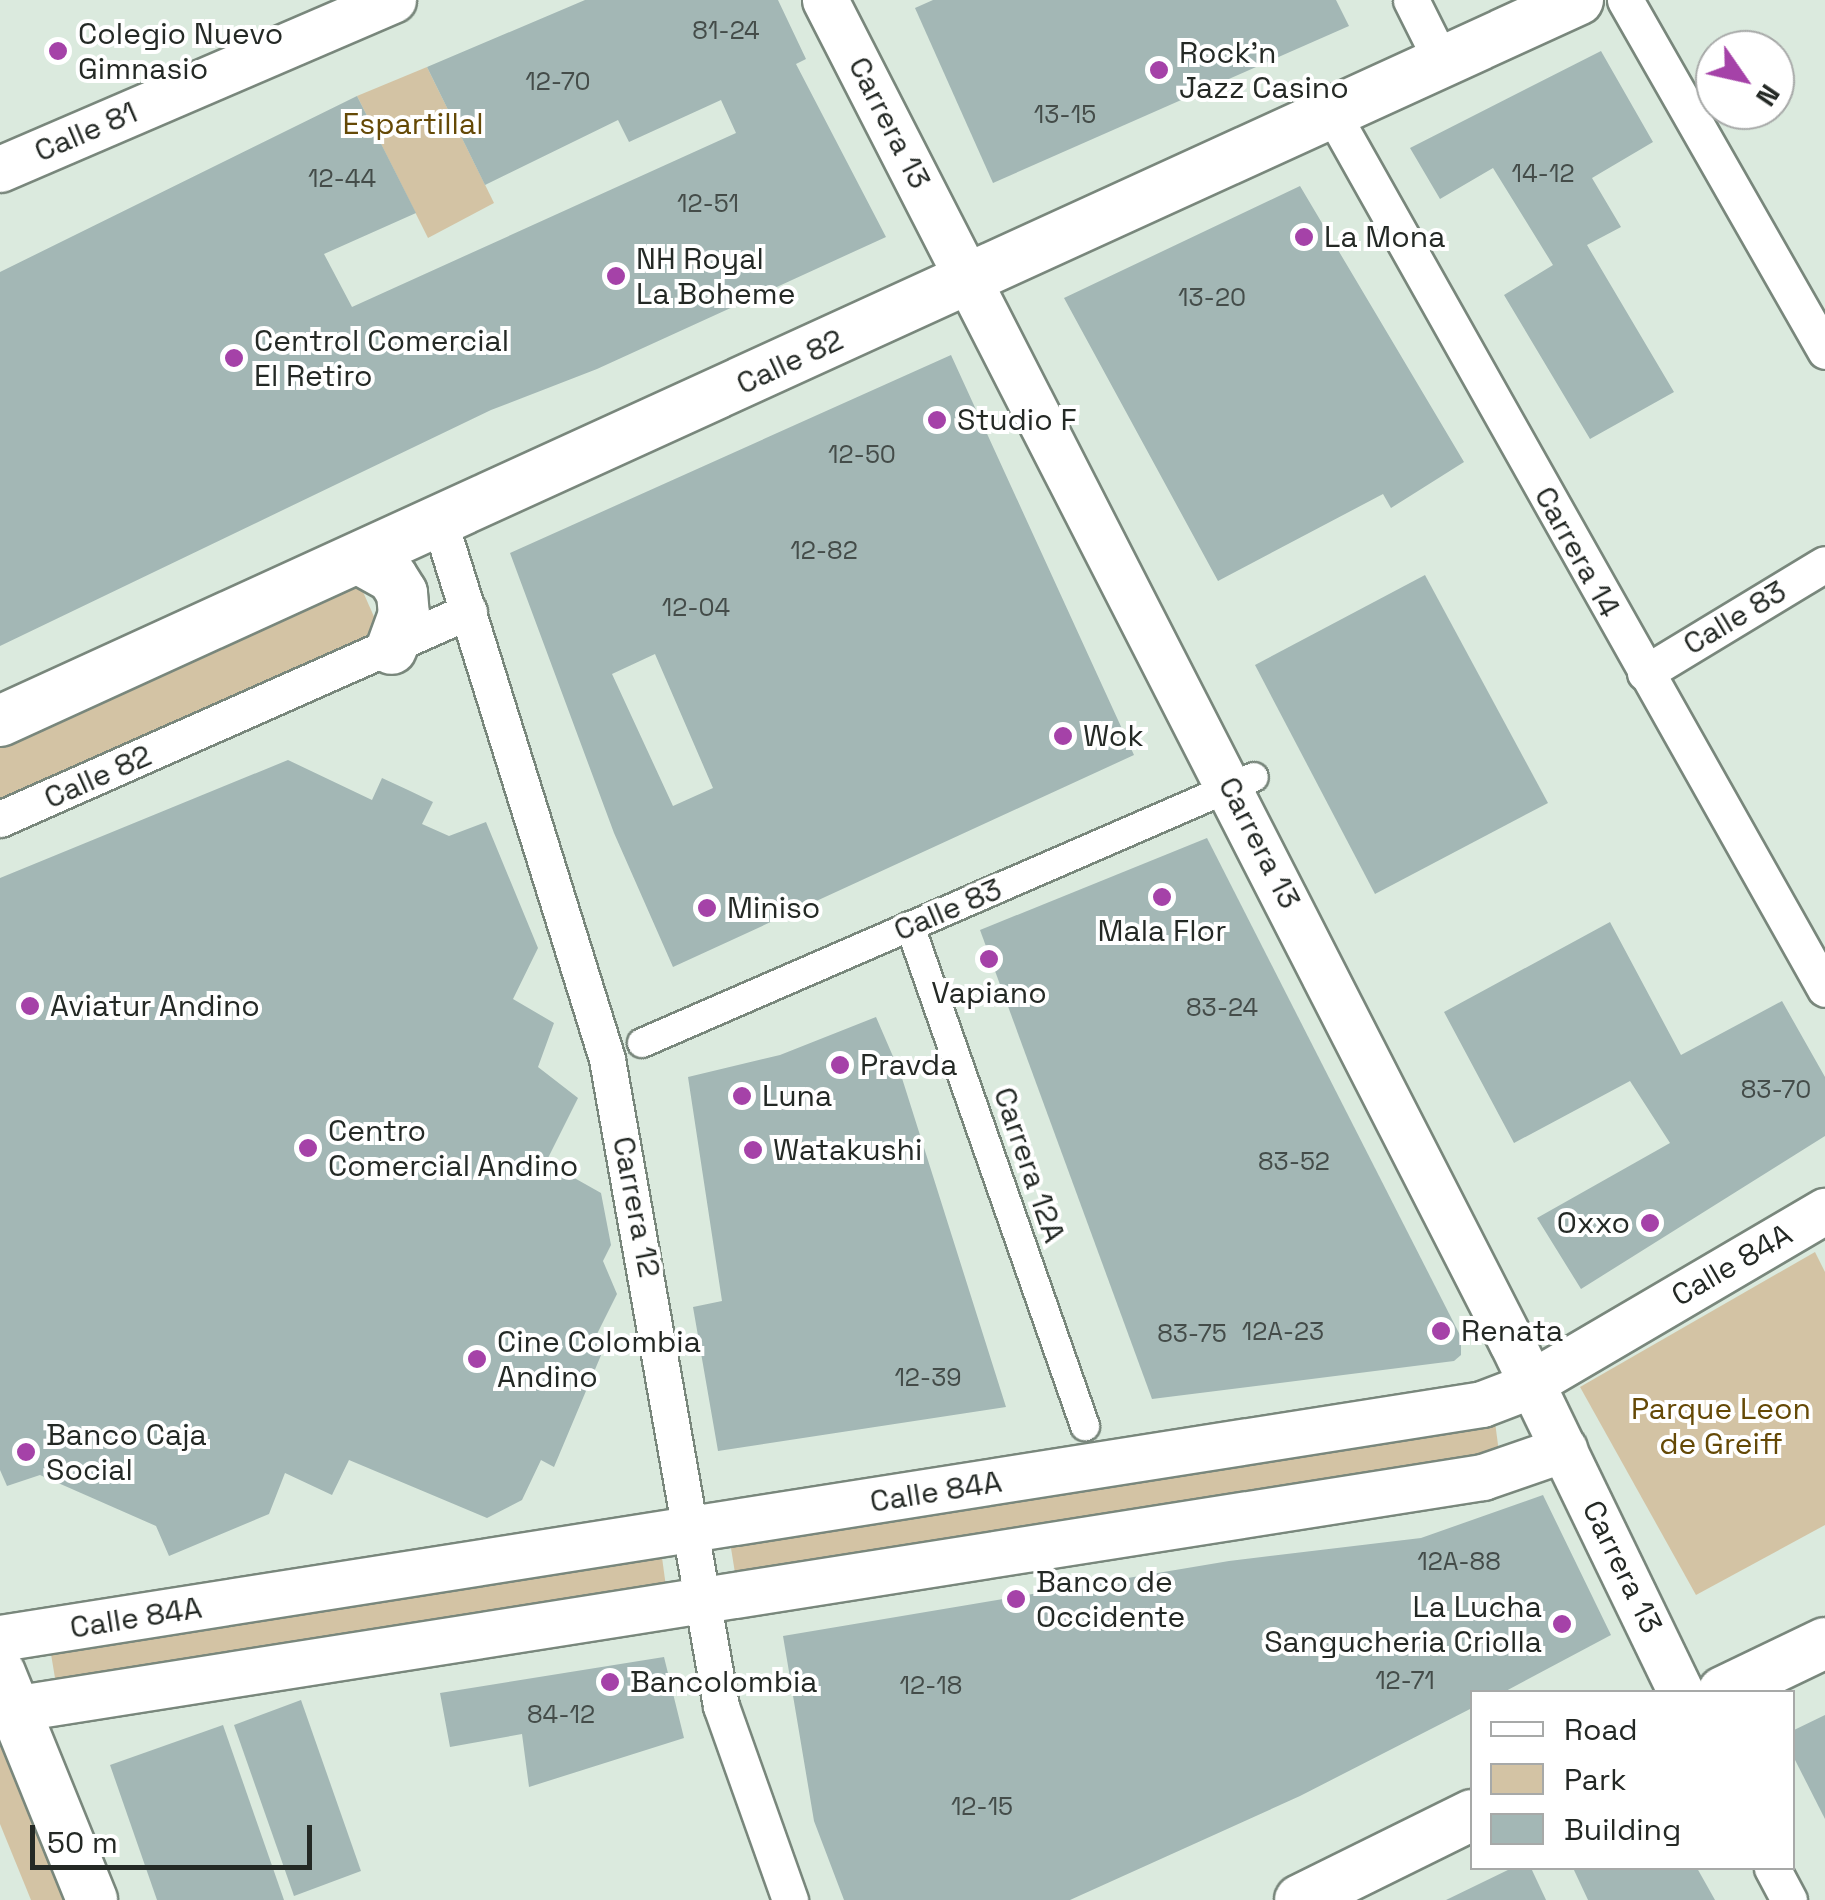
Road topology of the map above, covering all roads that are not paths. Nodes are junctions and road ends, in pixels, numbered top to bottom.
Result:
1 (393, 0) edge
2 (825, 0) edge
3 (1411, 0) edge
4 (1578, 0) edge
5 (1625, 0) edge
6 (1442, 62) junction
7 (1332, 113) junction
8 (0, 168) edge
9 (969, 280) junction
10 (1825, 351) edge
11 (440, 523) junction
12 (359, 559) junction
13 (1825, 564) edge
14 (469, 611) junction
15 (390, 649) junction
16 (1645, 673) junction
17 (0, 721) edge
18 (1242, 782) junction
19 (0, 819) edge
20 (910, 926) junction
21 (1825, 989) edge
22 (642, 1043) dead end
23 (1825, 1211) edge
24 (1532, 1383) junction
25 (1086, 1426) dead end
26 (1564, 1449) junction
27 (690, 1532) junction
28 (699, 1598) junction
29 (0, 1638) edge
30 (1825, 1643) edge
31 (1681, 1690) edge
32 (1728, 1690) edge
33 (5, 1697) edge
34 (1470, 1816) edge
35 (1773, 1870) edge
36 (92, 1900) edge
37 (790, 1900) edge
38 (1300, 1900) edge
39 (1789, 1900) edge

1 - 8 street, Calle 81
2 - 9 street, Carrera 13
3 - 6 street
4 - 6 main road, Calle 82
5 - 10 street
6 - 7 main road, Calle 82
7 - 9 main road, Calle 82
7 - 16 street, Carrera 14
9 - 11 main road, Calle 82
9 - 18 street, Carrera 13
11 - 12 main road, Calle 82
11 - 14 street, Carrera 12
12 - 15 main road
12 - 17 main road, Calle 82
13 - 16 street, Calle 83
14 - 15 street, Calle 82
14 - 27 street, Carrera 12
15 - 19 street, Calle 82
16 - 21 street, Carrera 14
18 - 20 street, Calle 83
18 - 24 street, Carrera 13
20 - 22 street, Calle 83
20 - 25 street, Carrera 12A
23 - 24 street, Calle 84A
24 - 26 street, Carrera 13
24 - 27 street, Calle 84A
26 - 28 street
26 - 31 street, Carrera 13
27 - 28 street, Carrera 12
27 - 29 street, Calle 84A
28 - 33 street
28 - 37 street, Carrera 12
30 - 32 main road
33 - 36 main road
34 - 38 main road
35 - 39 street

